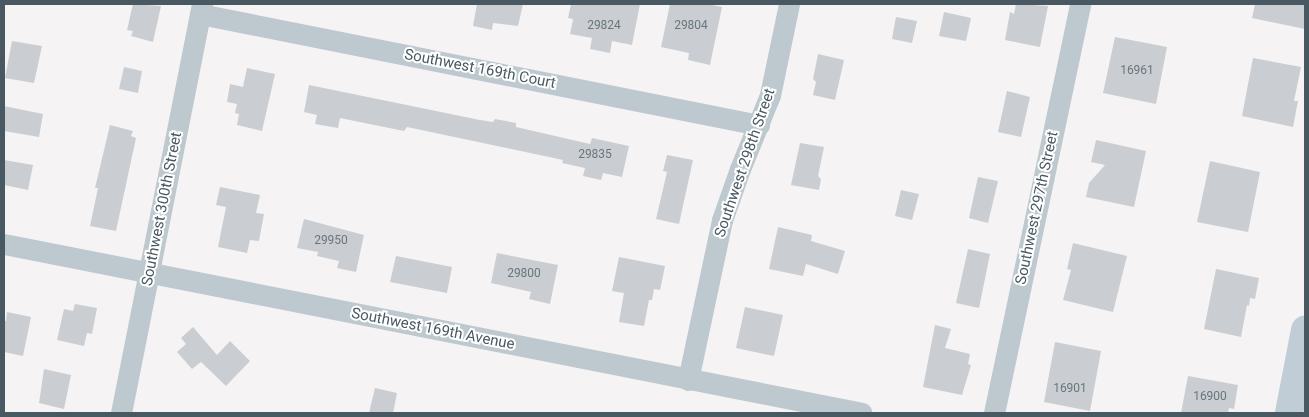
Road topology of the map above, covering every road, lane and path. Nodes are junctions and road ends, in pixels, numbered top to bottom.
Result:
1 (789, 4) edge
2 (1080, 4) edge
3 (201, 9) edge
4 (759, 125) junction
5 (4, 244) edge
6 (150, 273) junction
7 (1305, 330) edge
8 (688, 380) junction
9 (121, 413) edge
10 (862, 413) edge
11 (994, 413) edge
12 (1289, 413) edge

1 - 4 street, Southwest 298th Street
2 - 11 street, Southwest 297th Street
3 - 4 street, Southwest 169th Court
3 - 6 street, Southwest 300th Street
4 - 8 street, Southwest 298th Street
5 - 6 street, Southwest 169th Avenue
6 - 8 street, Southwest 169th Avenue
6 - 9 street, Southwest 300th Street
7 - 12 street
8 - 10 street, Southwest 169th Avenue

